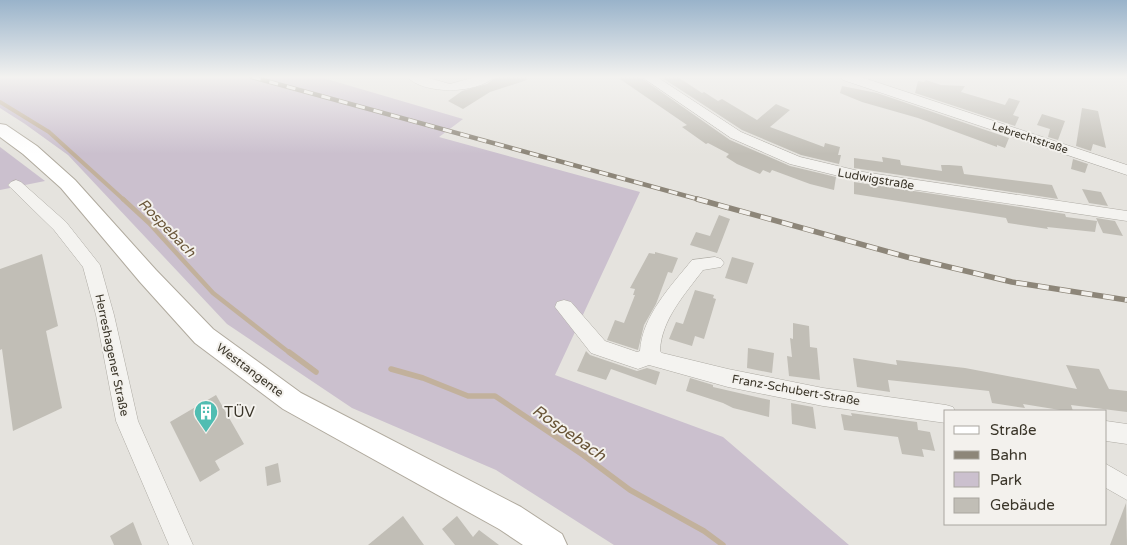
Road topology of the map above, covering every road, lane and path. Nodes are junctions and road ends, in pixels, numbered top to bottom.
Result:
1 (687, 102) edge
2 (924, 102) edge
3 (0, 129) edge
4 (1127, 170) edge
5 (16, 185) dead end
6 (1127, 216) edge
7 (715, 263) dead end
8 (564, 307) dead end
9 (650, 355) junction
10 (944, 414) edge
11 (1107, 431) edge
12 (1127, 434) edge
13 (1107, 476) edge
14 (1127, 489) edge
15 (182, 545) edge
16 (551, 545) edge

1 - 6 street, Ludwigstraße
2 - 4 street, Lebrechtstraße
3 - 16 main road, Westtangente
5 - 15 street, Herreshagener Straße
7 - 9 street
8 - 9 street, Franz-Schubert-Straße
9 - 10 street, Franz-Schubert-Straße
11 - 12 street
13 - 14 street

